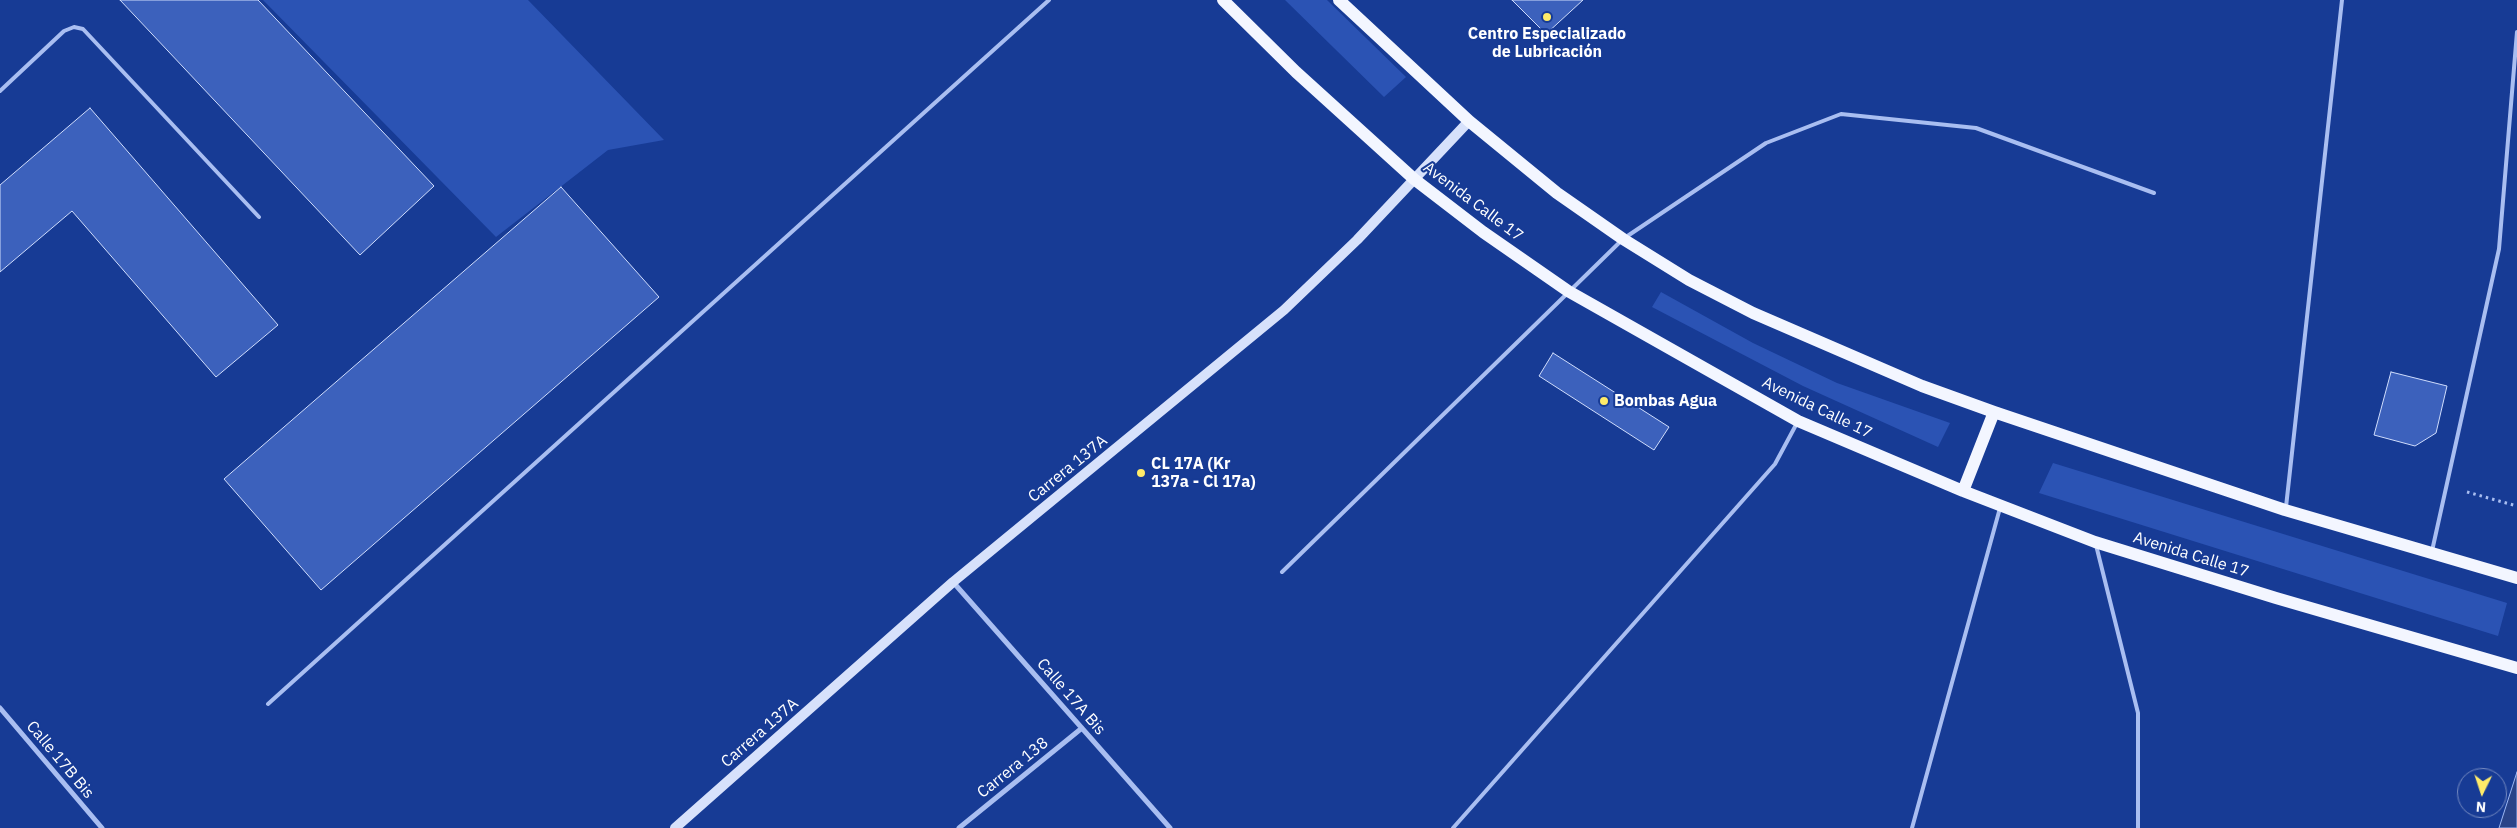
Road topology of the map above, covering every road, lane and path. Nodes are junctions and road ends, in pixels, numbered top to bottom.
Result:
1 (1048, 0) edge
2 (1223, 0) edge
3 (1339, 0) edge
4 (2342, 0) edge
5 (2517, 32) edge
6 (0, 91) edge
7 (1469, 121) junction
8 (1414, 179) junction
9 (2154, 193) dead end
10 (259, 217) dead end
11 (1623, 239) junction
12 (1568, 291) junction
13 (1994, 412) junction
14 (1798, 421) junction
15 (2447, 486) junction
16 (1963, 491) junction
17 (2001, 506) junction
18 (2517, 506) edge
19 (2285, 510) junction
20 (2095, 542) junction
21 (2432, 552) junction
22 (1282, 572) dead end
23 (2517, 578) edge
24 (953, 582) junction
25 (2517, 668) edge
26 (268, 704) dead end
27 (0, 708) edge
28 (1082, 728) junction
29 (102, 828) edge
30 (675, 828) edge
31 (960, 828) edge
32 (1170, 828) edge
33 (1453, 828) edge
34 (1912, 828) edge
35 (2138, 828) edge

1 - 26 lane
2 - 8 main road, Avenida Calle 17
3 - 7 main road
4 - 19 lane
5 - 15 lane
6 - 10 lane
7 - 8 street, Carrera 137A
7 - 11 main road
8 - 12 main road, Avenida Calle 17
8 - 24 street, Carrera 137A
9 - 11 lane
11 - 12 lane
11 - 13 main road
12 - 14 main road, Avenida Calle 17
12 - 22 lane
13 - 16 main road
13 - 19 main road
14 - 16 main road, Avenida Calle 17
14 - 33 lane
15 - 18 path
15 - 21 lane
16 - 17 main road, Avenida Calle 17
17 - 20 main road, Avenida Calle 17
17 - 34 lane
19 - 21 main road
20 - 25 main road, Avenida Calle 17
20 - 35 lane
21 - 23 main road
24 - 28 street, Calle 17A Bis
24 - 30 street, Carrera 137A
27 - 29 street, Calle 17B Bis
28 - 31 street, Carrera 138
28 - 32 street, Calle 17A Bis

